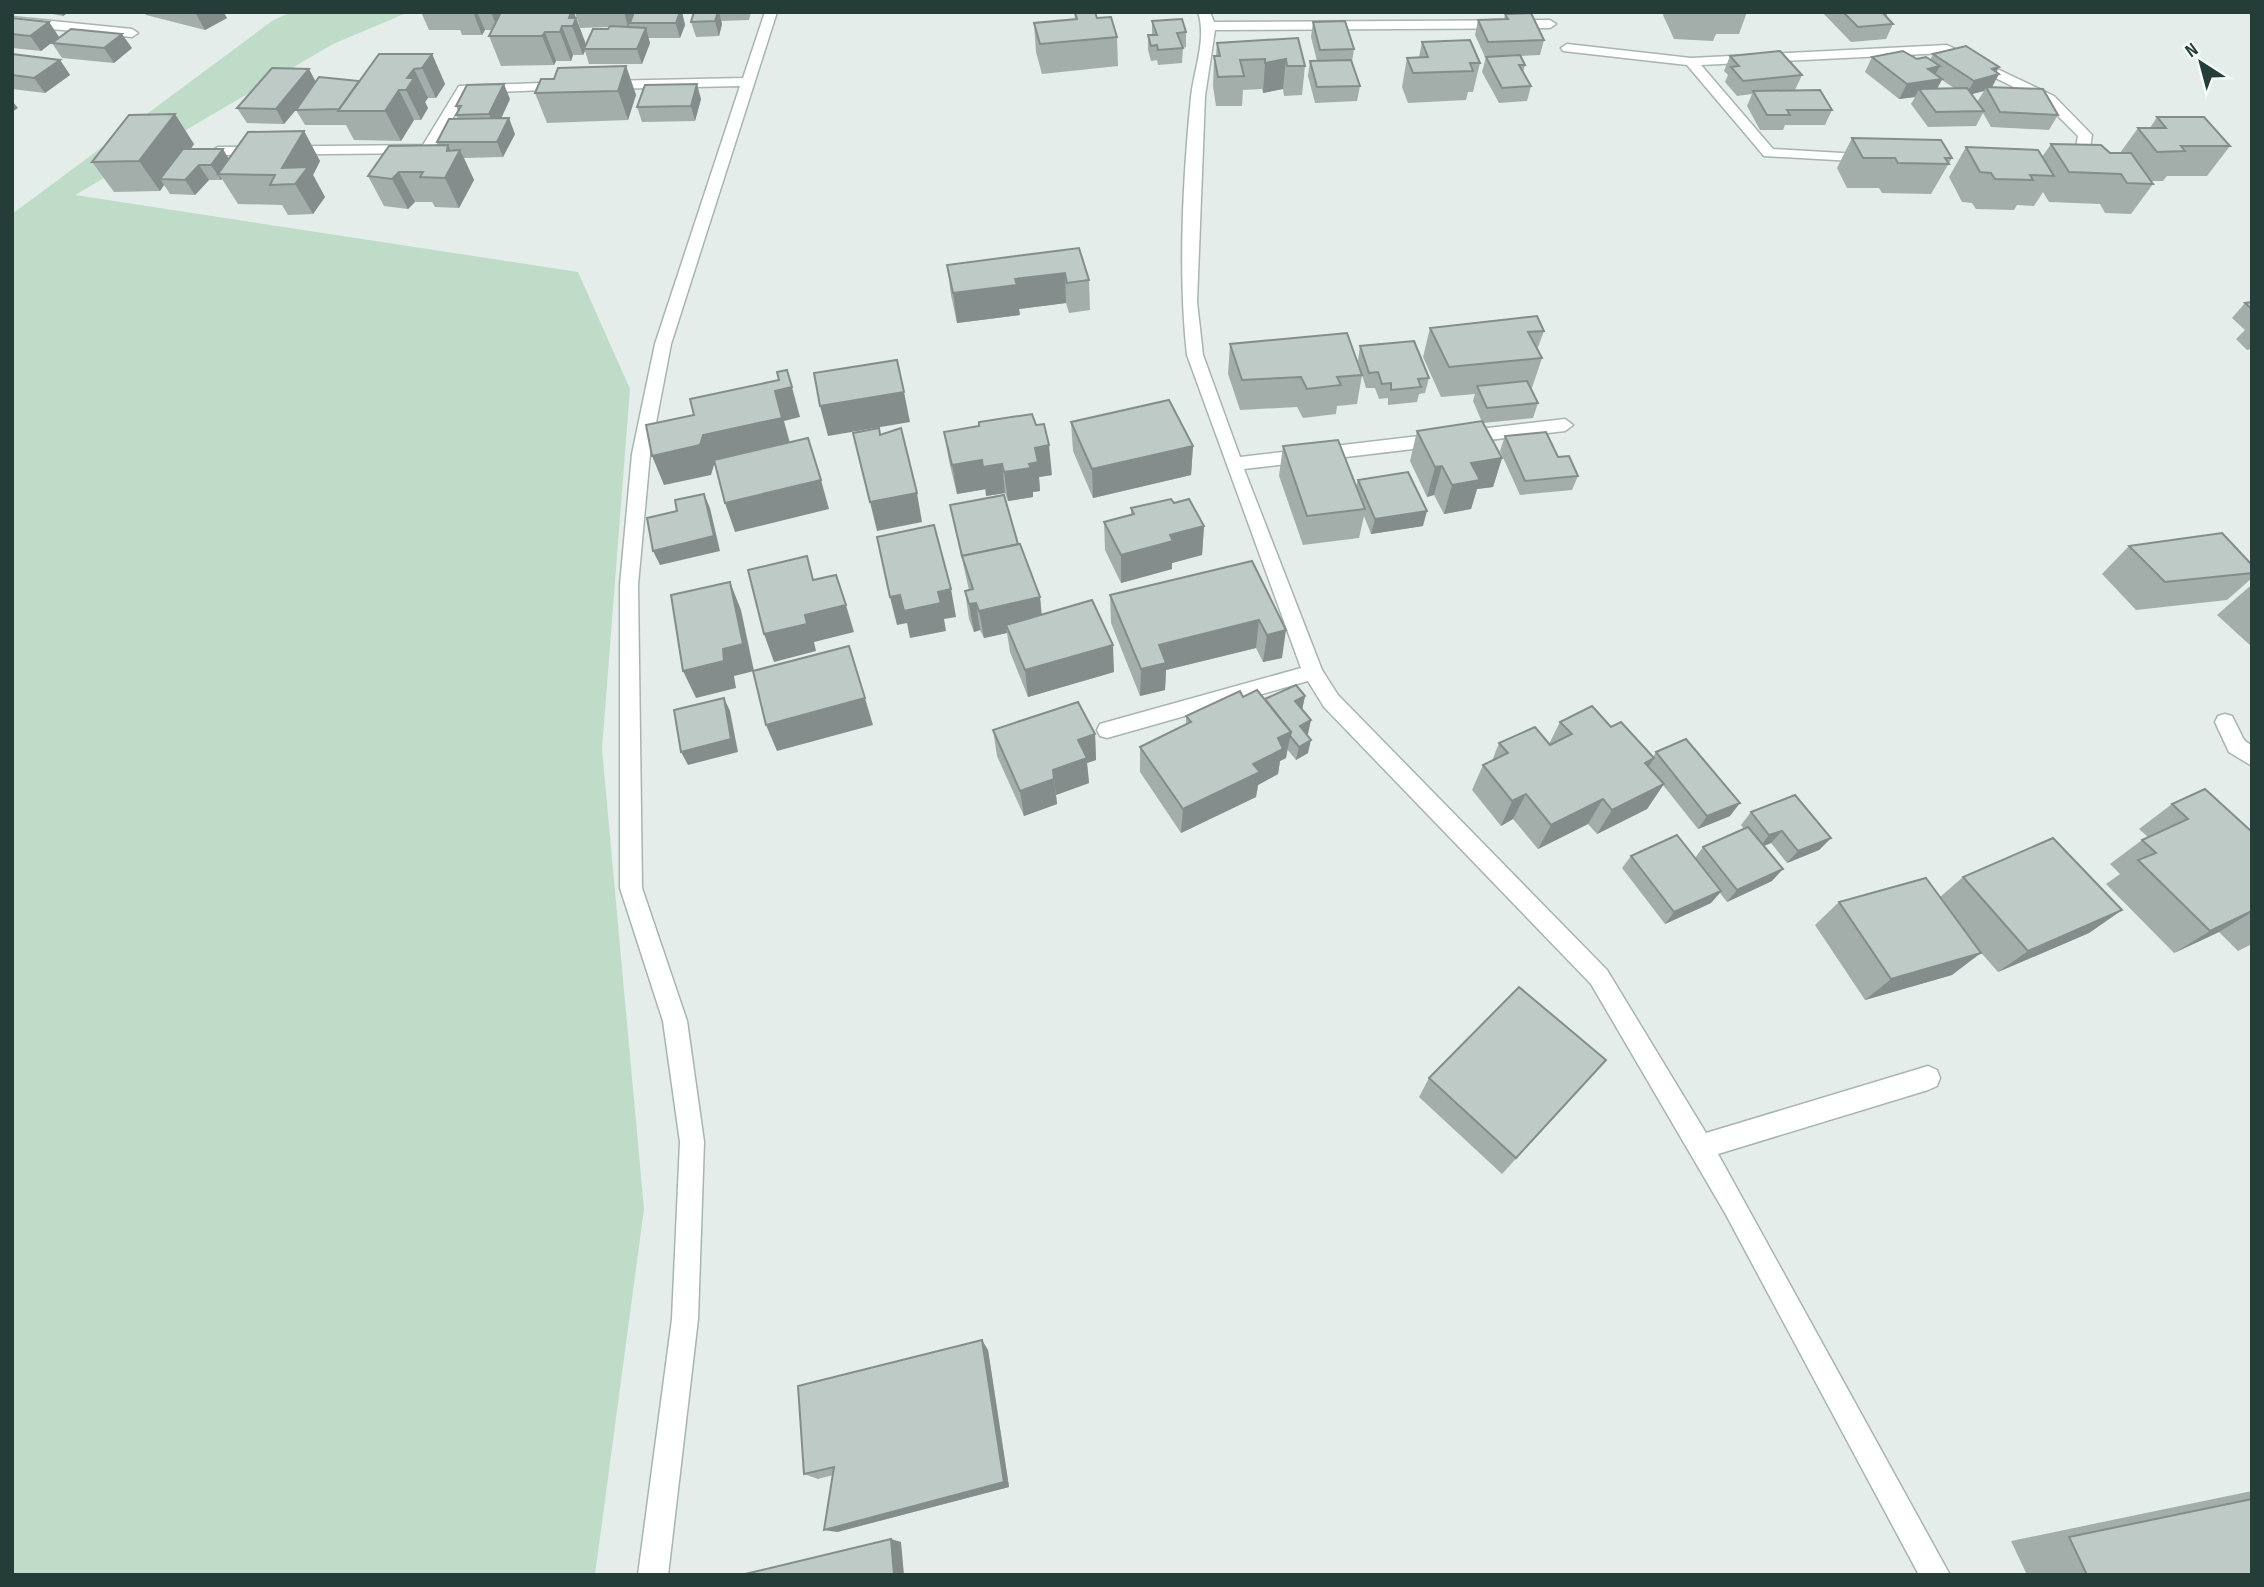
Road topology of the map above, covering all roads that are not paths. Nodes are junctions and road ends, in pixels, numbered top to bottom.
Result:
1 (771, 12) edge
2 (1207, 19) edge
3 (12, 21) edge
4 (132, 33) dead end
5 (1558, 36) edge
6 (1692, 62) junction
7 (749, 82) junction
8 (218, 151) edge
9 (1880, 159) edge
10 (2047, 166) edge
11 (1565, 425) dead end
12 (1235, 464) junction
13 (1313, 672) junction
14 (2225, 722) dead end
15 (1107, 730) dead end
16 (2252, 758) edge
17 (1928, 1078) dead end
18 (1700, 1147) junction
19 (653, 1575) edge
20 (1935, 1575) edge

1 - 7 street
2 - 5 street
2 - 12 street
3 - 4 street
5 - 6 street
6 - 9 street
6 - 10 street
7 - 8 street
7 - 19 street
11 - 12 street
12 - 13 street
13 - 15 street
13 - 18 street
14 - 16 street
17 - 18 street
18 - 20 street

